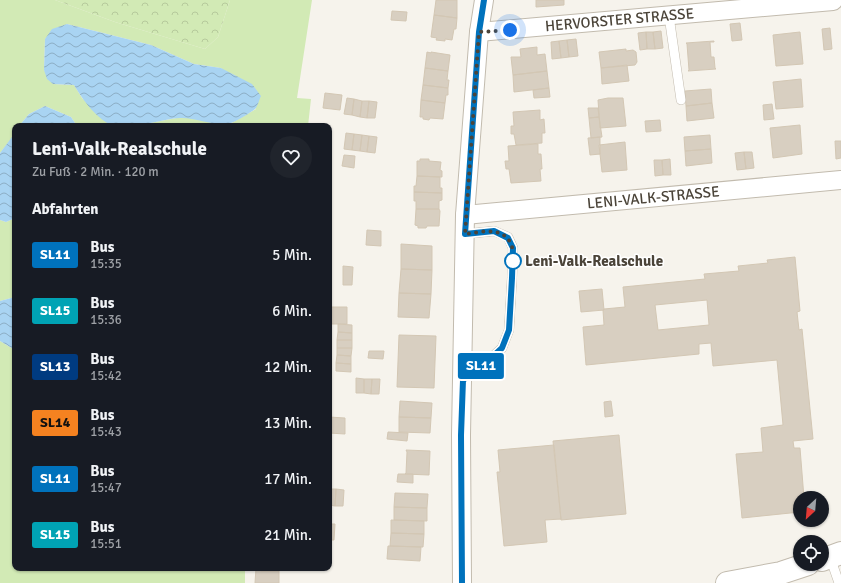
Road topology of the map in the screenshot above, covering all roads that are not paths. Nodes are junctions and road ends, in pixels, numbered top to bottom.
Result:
1 (484, 0) edge
2 (833, 1) dead end
3 (669, 16) junction
4 (479, 32) junction
5 (681, 100) dead end
6 (841, 180) edge
7 (465, 215) junction
8 (465, 234) junction
9 (463, 380) junction
10 (831, 557) edge
11 (793, 569) edge
12 (462, 583) edge
13 (727, 583) edge
14 (839, 583) edge

1 - 4 street
2 - 3 street, HERVORSTER STRASSE
3 - 4 street, HERVORSTER STRASSE
3 - 5 lane
4 - 7 street
6 - 7 street, LENI-VALK-STRASSE
7 - 8 street
8 - 9 street
8 - 9 lane
9 - 12 street
10 - 14 lane
11 - 13 street

